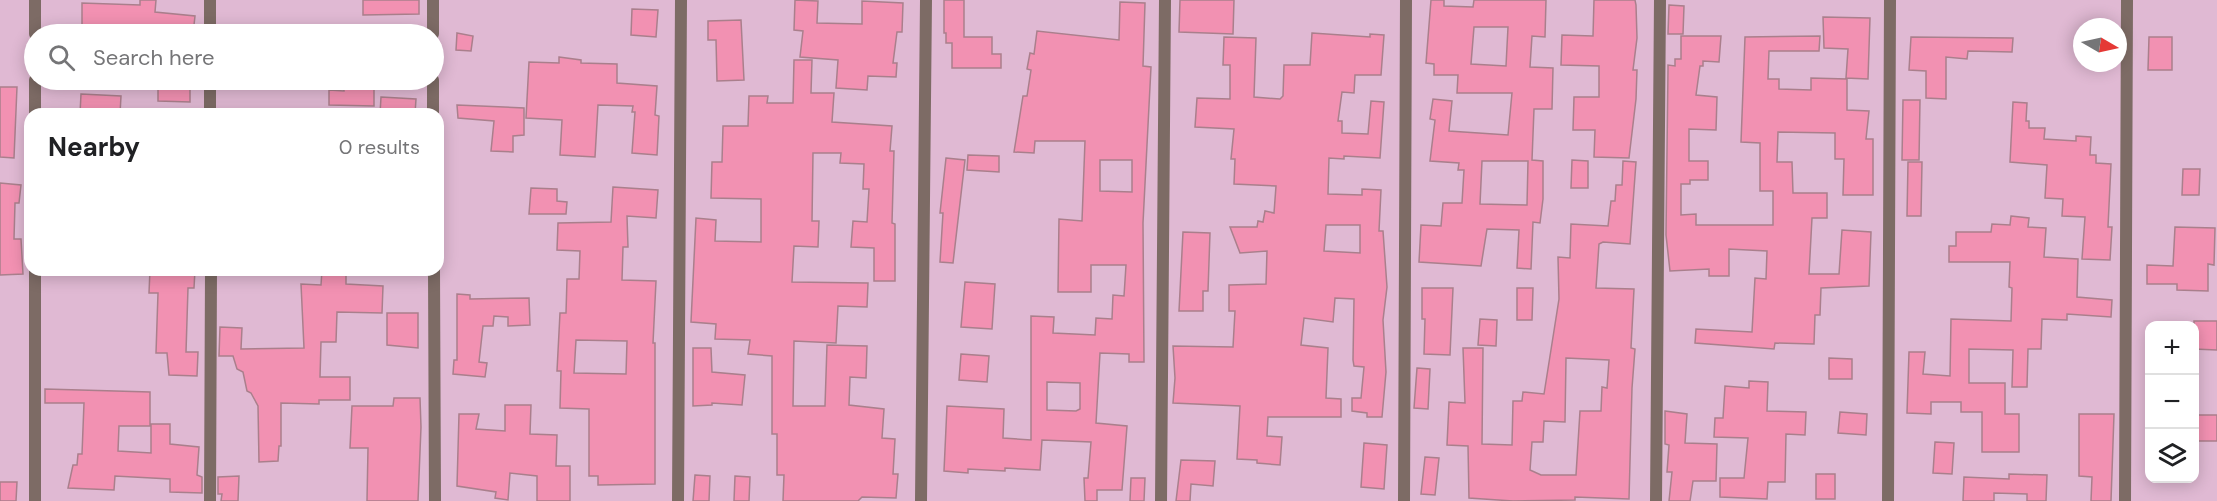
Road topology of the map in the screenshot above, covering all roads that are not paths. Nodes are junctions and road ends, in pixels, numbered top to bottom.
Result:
1 (34, 0) edge
2 (210, 0) edge
3 (433, 0) edge
4 (681, 0) edge
5 (926, 0) edge
6 (1165, 0) edge
7 (1406, 0) edge
8 (1660, 0) edge
9 (1890, 0) edge
10 (2127, 0) edge
11 (35, 24) edge
12 (210, 24) edge
13 (433, 24) edge
14 (35, 90) edge
15 (210, 90) edge
16 (433, 90) edge
17 (35, 108) edge
18 (210, 108) edge
19 (433, 108) edge
20 (35, 276) edge
21 (211, 276) edge
22 (434, 276) edge
23 (35, 501) edge
24 (210, 501) edge
25 (435, 501) edge
26 (678, 501) edge
27 (921, 501) edge
28 (1161, 501) edge
29 (1404, 501) edge
30 (1656, 501) edge
31 (1888, 501) edge
32 (2125, 501) edge

1 - 11 street
2 - 12 street
3 - 13 street
4 - 26 street
5 - 27 street
6 - 28 street
7 - 29 street
8 - 30 street
9 - 31 street
10 - 32 street
14 - 17 street
15 - 18 street
16 - 19 street
20 - 23 street
21 - 24 street
22 - 25 street

